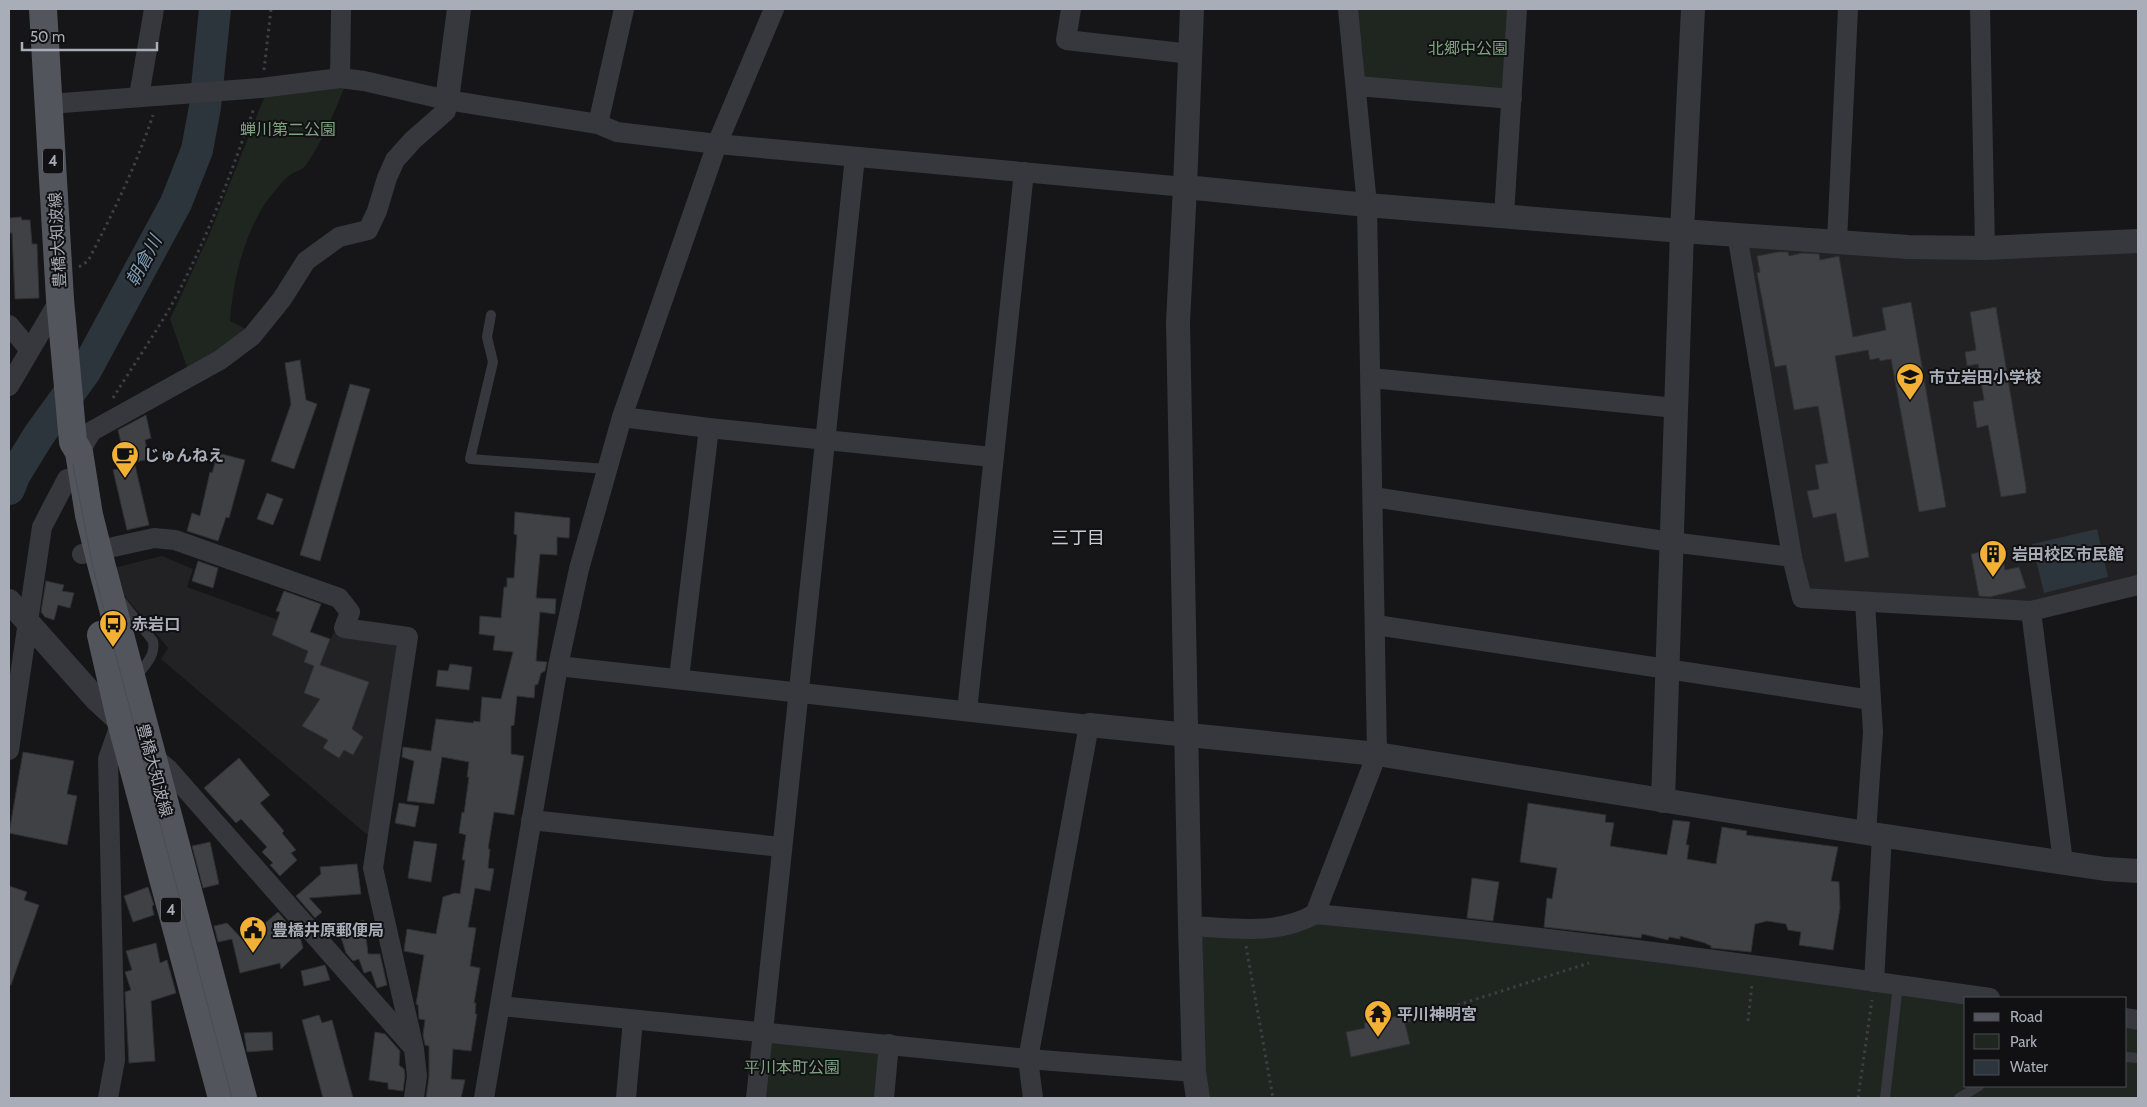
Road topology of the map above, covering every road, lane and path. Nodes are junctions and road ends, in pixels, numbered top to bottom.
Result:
1 (43, 9) edge
2 (154, 9) edge
3 (271, 9) edge
4 (341, 9) edge
5 (459, 9) edge
6 (624, 9) edge
7 (774, 9) edge
8 (1071, 9) edge
9 (1192, 9) edge
10 (1348, 9) edge
11 (1517, 9) edge
12 (1694, 9) edge
13 (1848, 9) edge
14 (1980, 9) edge
15 (1191, 54) junction
16 (340, 78) junction
17 (1357, 86) junction
18 (257, 88) junction
19 (154, 99) junction
20 (1512, 99) junction
21 (447, 100) junction
22 (49, 104) junction
23 (598, 124) junction
24 (717, 144) junction
25 (855, 157) junction
26 (1024, 172) junction
27 (1185, 187) junction
28 (1367, 204) junction
29 (1504, 215) junction
30 (1682, 230) junction
31 (1737, 234) junction
32 (1837, 241) junction
33 (2138, 241) edge
34 (1985, 248) junction
35 (79, 268) dead end
36 (61, 306) junction
37 (491, 315) dead end
38 (9, 325) edge
39 (29, 349) junction
40 (1371, 378) junction
41 (9, 386) edge
42 (1676, 408) junction
43 (622, 417) junction
44 (709, 428) junction
45 (825, 440) junction
46 (82, 441) junction
47 (992, 458) junction
48 (607, 469) junction
49 (67, 479) junction
50 (1374, 497) junction
51 (1671, 542) junction
52 (90, 552) junction
53 (1792, 557) junction
54 (2138, 585) edge
55 (1865, 602) junction
56 (2031, 611) junction
57 (20, 614) edge
58 (1376, 625) junction
59 (558, 666) junction
60 (1668, 670) junction
61 (679, 678) junction
62 (800, 692) junction
63 (1871, 700) junction
64 (967, 711) junction
65 (121, 722) junction
66 (1089, 725) junction
67 (1186, 734) junction
68 (9, 750) edge
69 (1377, 754) junction
70 (151, 756) junction
71 (1663, 800) junction
72 (531, 820) junction
73 (1874, 835) junction
74 (781, 846) junction
75 (2062, 862) junction
76 (2138, 871) edge
77 (1315, 914) junction
78 (1190, 926) junction
79 (1243, 929) junction
80 (1614, 947) junction
81 (1754, 966) junction
82 (1874, 982) junction
83 (1898, 985) junction
84 (1983, 997) edge
85 (500, 1006) junction
86 (633, 1020) junction
87 (1408, 1021) dead end
88 (1748, 1021) dead end
89 (765, 1031) junction
90 (889, 1044) junction
91 (414, 1049) junction
92 (1028, 1059) junction
93 (1194, 1072) junction
94 (1977, 1087) edge
95 (108, 1098) edge
96 (222, 1098) edge
97 (243, 1098) edge
98 (414, 1098) edge
99 (484, 1098) edge
100 (626, 1098) edge
101 (756, 1098) edge
102 (884, 1098) edge
103 (1033, 1098) edge
104 (1198, 1098) edge
105 (1273, 1098) edge
106 (1858, 1098) edge
107 (1885, 1098) edge
108 (1959, 1098) edge

1 - 22 main road, 豊橋大知波線 / 4
2 - 19 street
3 - 18 path
4 - 16 street
5 - 21 street
6 - 23 street
7 - 24 street
8 - 15 street
9 - 15 street
10 - 17 street
11 - 20 street
12 - 30 street
13 - 32 street
14 - 34 street
15 - 27 street
16 - 18 street
16 - 21 street
17 - 20 street
17 - 28 street
18 - 19 street
18 - 46 path
19 - 22 street
19 - 35 path
20 - 29 street
21 - 23 street
21 - 46 street
22 - 36 main road, 豊橋大知波線 / 4
23 - 24 street
24 - 25 street
24 - 43 street
25 - 26 street
25 - 45 street
26 - 27 street
26 - 47 street
27 - 28 street
27 - 67 street
28 - 29 street
28 - 40 street
29 - 30 street
30 - 31 street
30 - 42 street
31 - 32 street
31 - 53 street
32 - 34 street
33 - 34 street
36 - 39 street
36 - 46 main road, 豊橋大知波線 / 4
37 - 48 lane
38 - 39 street
39 - 41 street
40 - 42 street
40 - 50 street
42 - 51 street
43 - 44 street
43 - 48 street
44 - 45 street
44 - 61 street
45 - 47 street
45 - 62 street
46 - 49 main road, 豊橋大知波線 / 4
46 - 52 main road, 豊橋大知波線 / 4
47 - 64 street
48 - 59 street
49 - 52 main road, 豊橋大知波線 / 4
49 - 57 street
50 - 51 street
50 - 58 street
51 - 53 street
51 - 60 street
52 - 65 main road, 豊橋大知波線 / 4
52 - 70 main road, 豊橋大知波線 / 4
52 - 91 street
53 - 55 street
54 - 56 street
55 - 56 street
55 - 63 street
56 - 75 street
57 - 65 street
57 - 68 street
58 - 60 street
58 - 69 street
59 - 61 street
59 - 72 street
60 - 63 street
60 - 71 street
61 - 62 street
62 - 64 street
62 - 74 street
63 - 73 street
64 - 66 street
65 - 70 street
65 - 95 street
65 - 96 main road, 豊橋大知波線 / 4
66 - 67 street
66 - 92 street
67 - 69 street
67 - 78 street
69 - 71 street
69 - 77 street
70 - 91 street
70 - 97 main road, 豊橋大知波線 / 4
71 - 73 street
72 - 74 street
72 - 85 street
73 - 75 street
73 - 82 street
74 - 89 street
75 - 76 street
77 - 79 street
77 - 80 street
78 - 79 street
78 - 93 street
79 - 105 path
80 - 81 street
80 - 87 path
81 - 82 street
81 - 88 path
82 - 83 street
82 - 106 path
83 - 84 street
83 - 107 lane
85 - 86 street
85 - 99 street
86 - 89 street
86 - 100 street
89 - 90 street
89 - 101 street
90 - 92 street
90 - 102 street
91 - 98 street
92 - 93 street
92 - 103 street
93 - 104 street
94 - 108 lane

